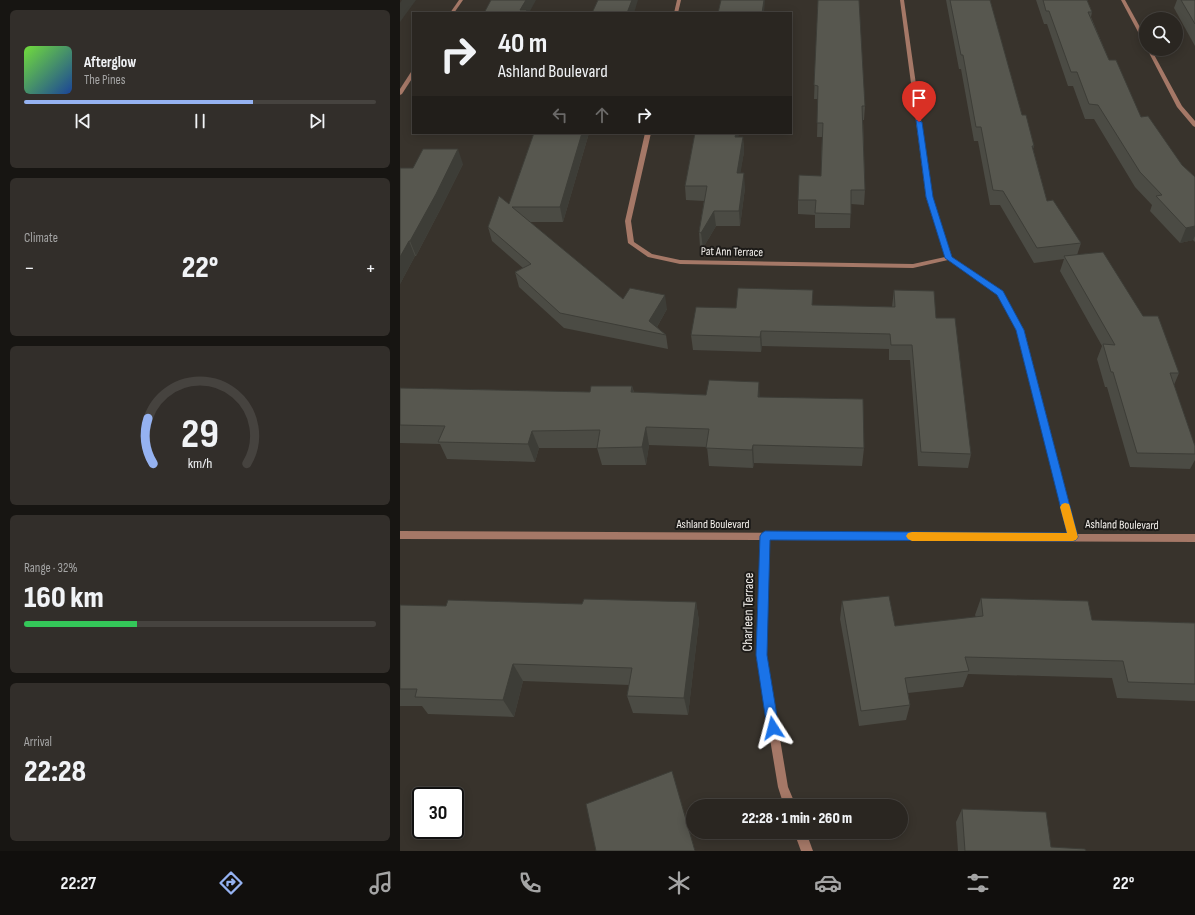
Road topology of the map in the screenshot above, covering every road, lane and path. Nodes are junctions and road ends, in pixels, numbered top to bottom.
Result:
1 (460, 0) edge
2 (679, 0) edge
3 (902, 0) edge
4 (1123, 0) edge
5 (453, 12) edge
6 (676, 12) edge
7 (1139, 30) edge
8 (1153, 56) edge
9 (412, 75) edge
10 (400, 93) edge
11 (1195, 125) edge
12 (648, 134) edge
13 (949, 258) junction
14 (400, 535) edge
15 (765, 536) junction
16 (1073, 537) junction
17 (1195, 538) edge
18 (787, 799) edge
19 (803, 839) edge
20 (807, 851) edge

1 - 5 street
2 - 6 street
3 - 13 street
4 - 7 street
8 - 11 street
9 - 10 street
12 - 13 street, Pat Ann Terrace
13 - 16 street
14 - 15 street, Ashland Boulevard
15 - 16 street, Ashland Boulevard
15 - 18 street, Charleen Terrace
16 - 17 street, Ashland Boulevard
19 - 20 street

